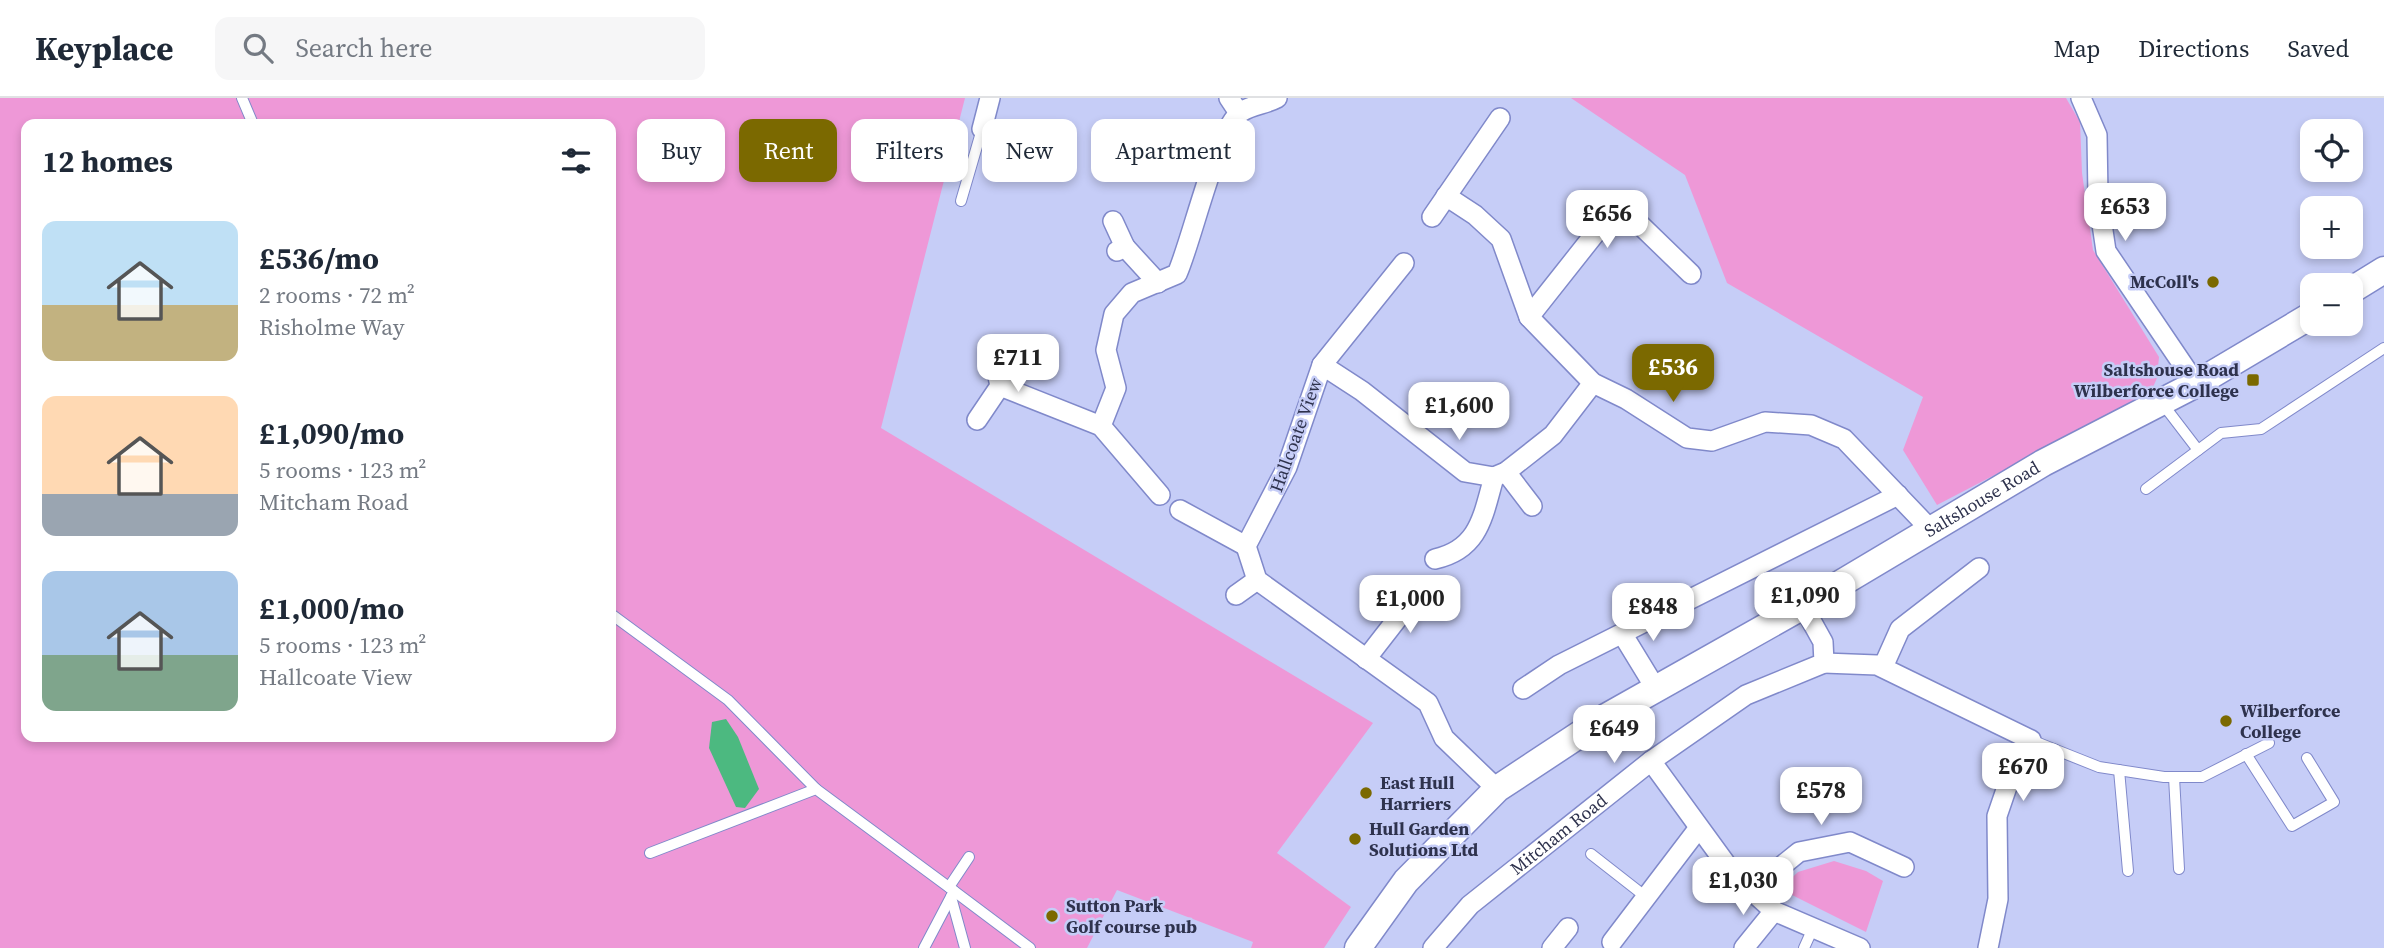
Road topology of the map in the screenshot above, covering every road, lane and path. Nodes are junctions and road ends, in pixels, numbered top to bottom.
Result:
1 (242, 98) edge
2 (990, 98) edge
3 (1277, 98) edge
4 (2081, 98) edge
5 (1234, 105) edge
6 (1500, 118) dead end
7 (251, 119) edge
8 (985, 119) edge
9 (982, 129) edge
10 (1446, 196) junction
11 (961, 201) dead end
12 (1432, 217) dead end
13 (1113, 221) dead end
14 (1404, 263) dead end
15 (2384, 270) edge
16 (1691, 274) dead end
17 (1158, 283) junction
18 (2363, 283) edge
19 (1530, 317) junction
20 (2300, 322) edge
21 (990, 346) dead end
22 (2384, 348) edge
23 (1322, 365) junction
24 (1592, 383) junction
25 (2196, 384) junction
26 (1000, 386) junction
27 (2161, 402) junction
28 (977, 420) dead end
29 (1101, 426) junction
30 (2198, 450) junction
31 (1500, 474) junction
32 (2146, 489) dead end
33 (1160, 495) dead end
34 (1898, 495) junction
35 (1532, 506) dead end
36 (1180, 510) dead end
37 (1931, 530) junction
38 (1246, 546) junction
39 (1435, 559) dead end
40 (1979, 568) dead end
41 (1257, 580) junction
42 (1422, 587) dead end
43 (1237, 595) dead end
44 (1803, 606) junction
45 (616, 618) edge
46 (1623, 635) junction
47 (1366, 659) junction
48 (1824, 663) junction
49 (1883, 667) junction
50 (1656, 689) junction
51 (1523, 690) dead end
52 (2031, 740) junction
53 (2269, 743) dead end
54 (2246, 754) junction
55 (2307, 758) dead end
56 (1651, 761) junction
57 (2119, 770) junction
58 (2174, 777) junction
59 (816, 789) junction
60 (1497, 789) junction
61 (1698, 829) junction
62 (650, 853) dead end
63 (1591, 854) dead end
64 (969, 857) dead end
65 (1904, 867) dead end
66 (2179, 869) dead end
67 (2128, 871) dead end
68 (1751, 891) junction
69 (951, 892) junction
70 (1646, 897) junction
71 (1774, 911) junction
72 (1568, 928) dead end
73 (1813, 928) junction
74 (1612, 942) dead end
75 (924, 948) edge
76 (965, 948) edge
77 (1030, 948) edge
78 (1358, 948) edge
79 (1433, 948) edge
80 (1552, 948) edge
81 (1744, 948) edge
82 (1804, 948) edge
83 (1860, 948) edge
84 (1988, 948) edge

1 - 7 lane
2 - 8 street
3 - 5 street
4 - 25 street
5 - 17 street
6 - 10 street
9 - 11 lane
10 - 12 street
10 - 19 street
13 - 17 street
14 - 23 street, Hallcoate View
15 - 18 main road
16 - 19 street
17 - 29 street
19 - 24 street
20 - 25 main road, Saltshouse Road
21 - 26 street
22 - 30 lane
23 - 31 street
23 - 38 street, Hallcoate View
24 - 31 street
24 - 34 street
25 - 27 main road, Saltshouse Road
26 - 28 street
26 - 29 street
27 - 30 lane
27 - 37 main road, Saltshouse Road
29 - 33 street
30 - 32 lane
31 - 35 street
31 - 39 street
34 - 37 street
34 - 46 street
36 - 38 street
37 - 44 main road, Saltshouse Road
38 - 41 street
40 - 49 street
41 - 43 street
41 - 47 street
42 - 47 street
44 - 48 street
44 - 50 main road, Saltshouse Road
45 - 59 lane
46 - 50 street
46 - 51 street
47 - 60 street
48 - 49 street
48 - 56 street, Mitcham Road
49 - 52 street
50 - 60 main road, Saltshouse Road
52 - 57 lane
52 - 84 street
53 - 54 lane
54 - 55 lane
54 - 58 lane
56 - 61 street
56 - 79 street, Mitcham Road
57 - 58 lane
57 - 67 lane
58 - 66 lane
59 - 62 lane
59 - 69 lane
60 - 78 main road, Saltshouse Road
61 - 68 street
61 - 70 street
63 - 70 lane
64 - 69 lane
65 - 68 street
68 - 71 street
69 - 75 lane
69 - 76 lane
69 - 77 lane
70 - 74 street
71 - 73 street
71 - 81 street
72 - 80 street
73 - 82 lane
73 - 83 street

